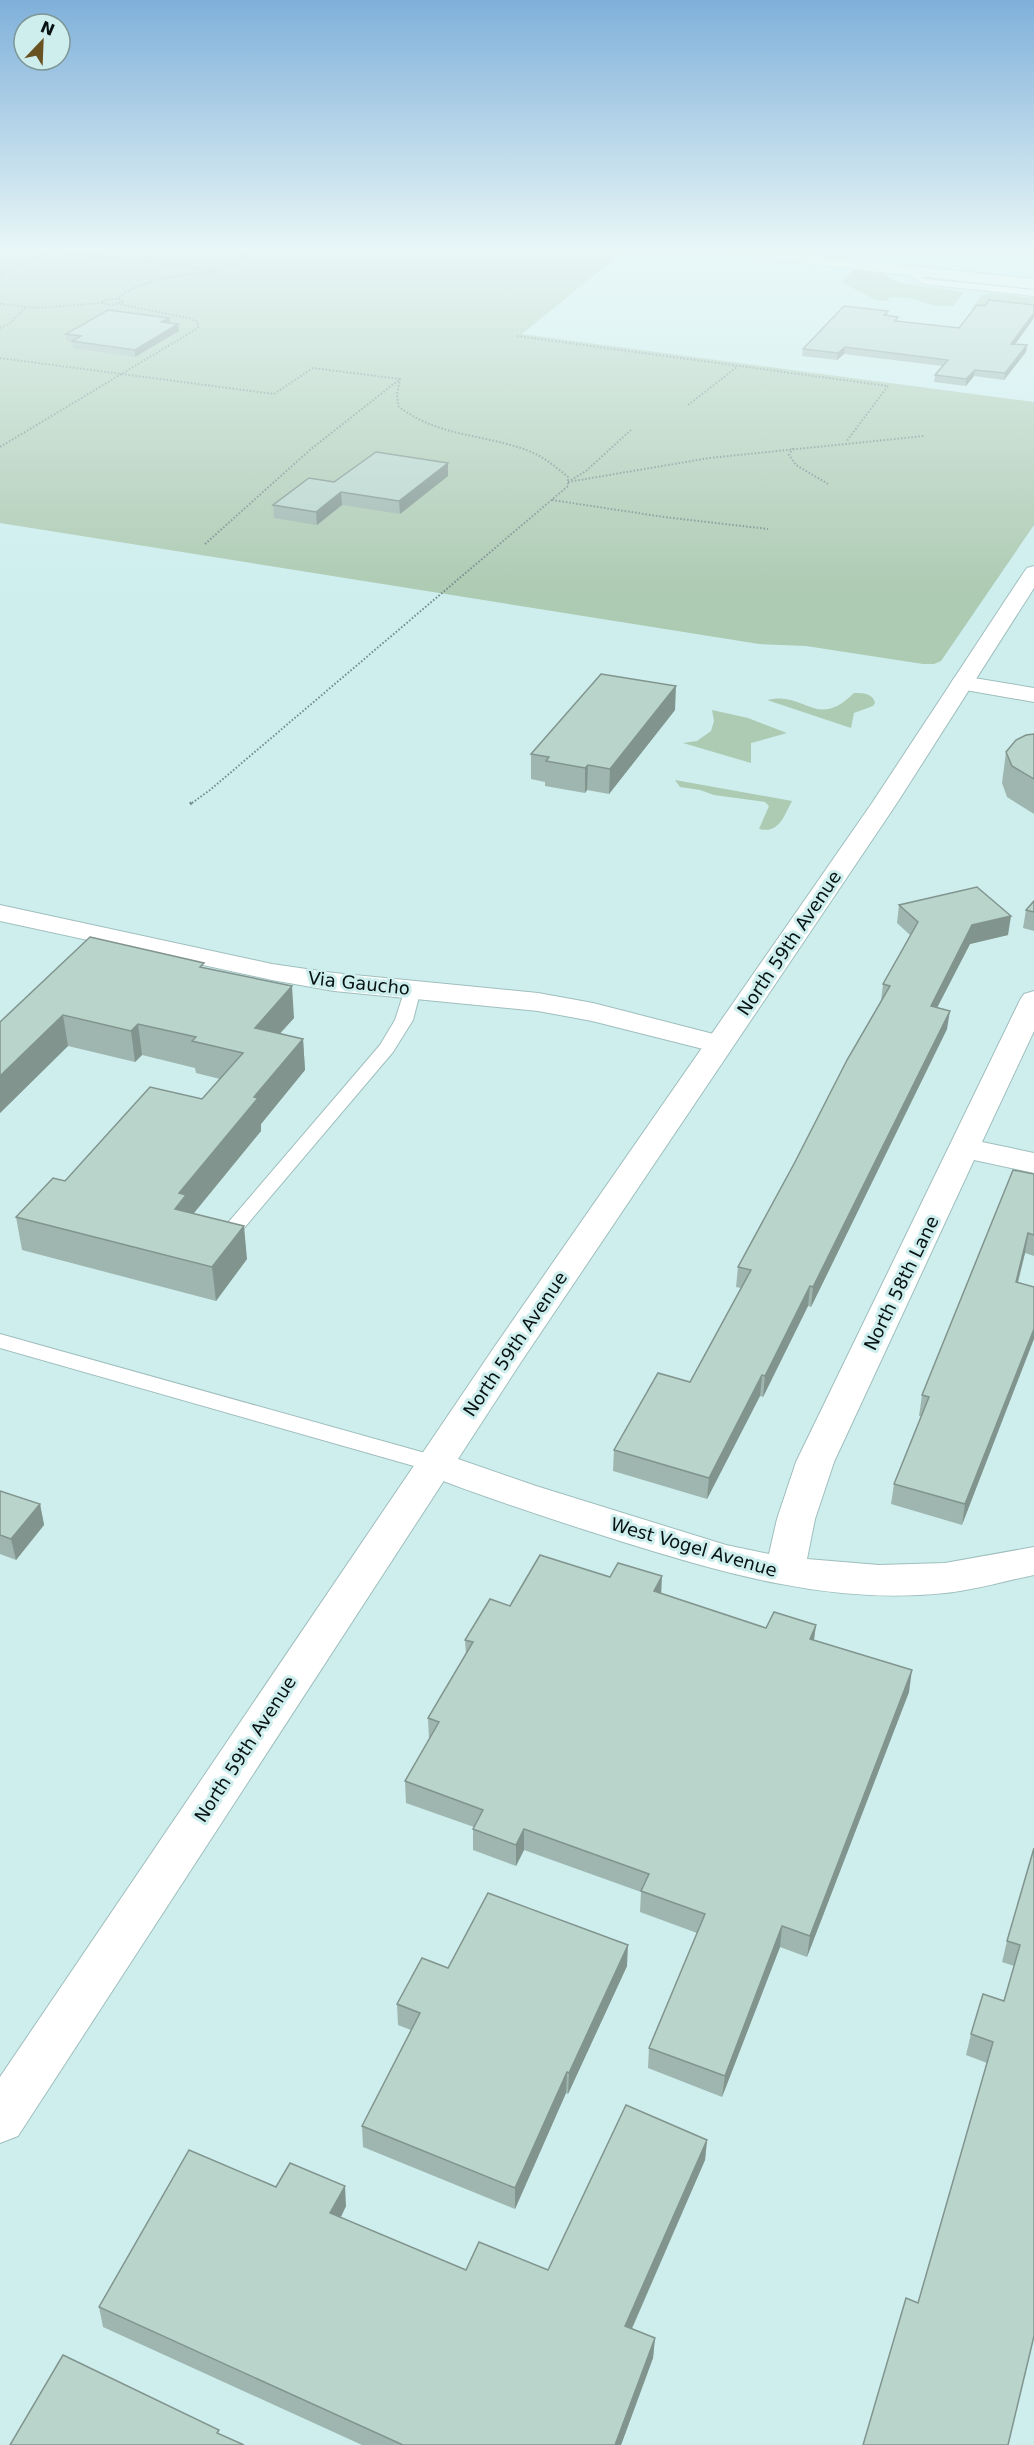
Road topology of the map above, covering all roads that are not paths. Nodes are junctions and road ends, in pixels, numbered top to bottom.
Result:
1 (1034, 572) edge
2 (962, 683) junction
3 (1034, 695) edge
4 (0, 913) edge
5 (413, 989) junction
6 (1034, 1000) edge
7 (718, 1044) junction
8 (965, 1148) junction
9 (1034, 1164) edge
10 (220, 1245) edge
11 (0, 1341) edge
12 (435, 1464) junction
13 (1034, 1561) edge
14 (785, 1572) junction
15 (0, 2120) edge

1 - 2 street, North 59th Avenue
2 - 3 street
2 - 7 street, North 59th Avenue
4 - 5 street, Via Gaucho
5 - 7 street, Via Gaucho
5 - 10 lane
6 - 8 street, North 58th Lane
7 - 12 street, North 59th Avenue
8 - 9 street
8 - 14 street, North 58th Lane
11 - 12 lane
12 - 14 street, West Vogel Avenue
12 - 15 street, North 59th Avenue
13 - 14 street, West Vogel Avenue

